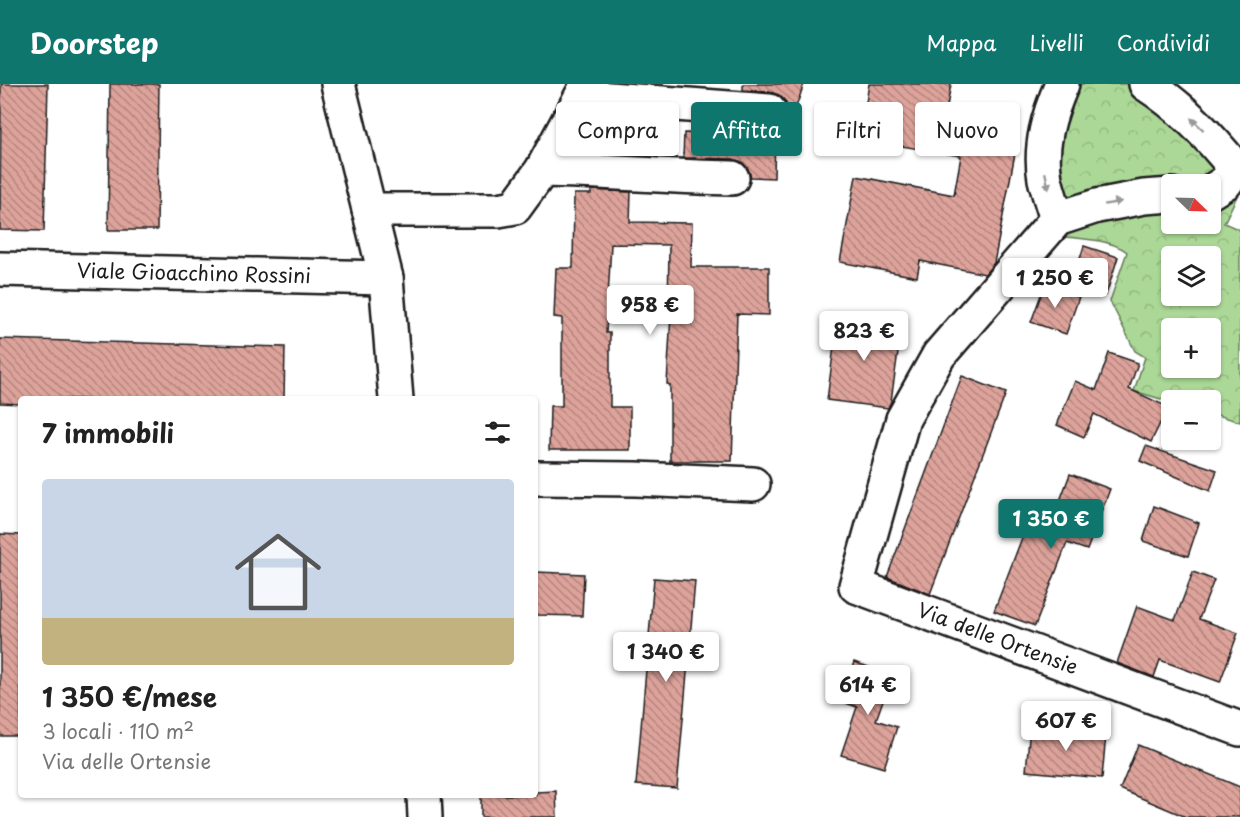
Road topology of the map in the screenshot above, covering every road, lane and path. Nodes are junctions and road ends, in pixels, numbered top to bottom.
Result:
1 (338, 84) edge
2 (1062, 84) edge
3 (1146, 84) edge
4 (585, 91) edge
5 (691, 103) edge
6 (542, 170) junction
7 (732, 178) dead end
8 (1221, 185) edge
9 (1161, 196) edge
10 (369, 210) junction
11 (1057, 219) junction
12 (0, 269) edge
13 (386, 278) junction
14 (396, 396) edge
15 (538, 478) edge
16 (753, 484) dead end
17 (1240, 729) edge
18 (424, 798) edge
19 (425, 817) edge

1 - 10 street
2 -> 11 street
8 -> 3 street
4 - 5 street
4 - 6 street
6 - 7 street
6 - 10 street
11 -> 9 street
10 - 13 street
11 - 17 street, Via delle Ortensie
12 - 13 street, Viale Gioacchino Rossini
13 - 14 street
15 - 16 street
18 - 19 street

